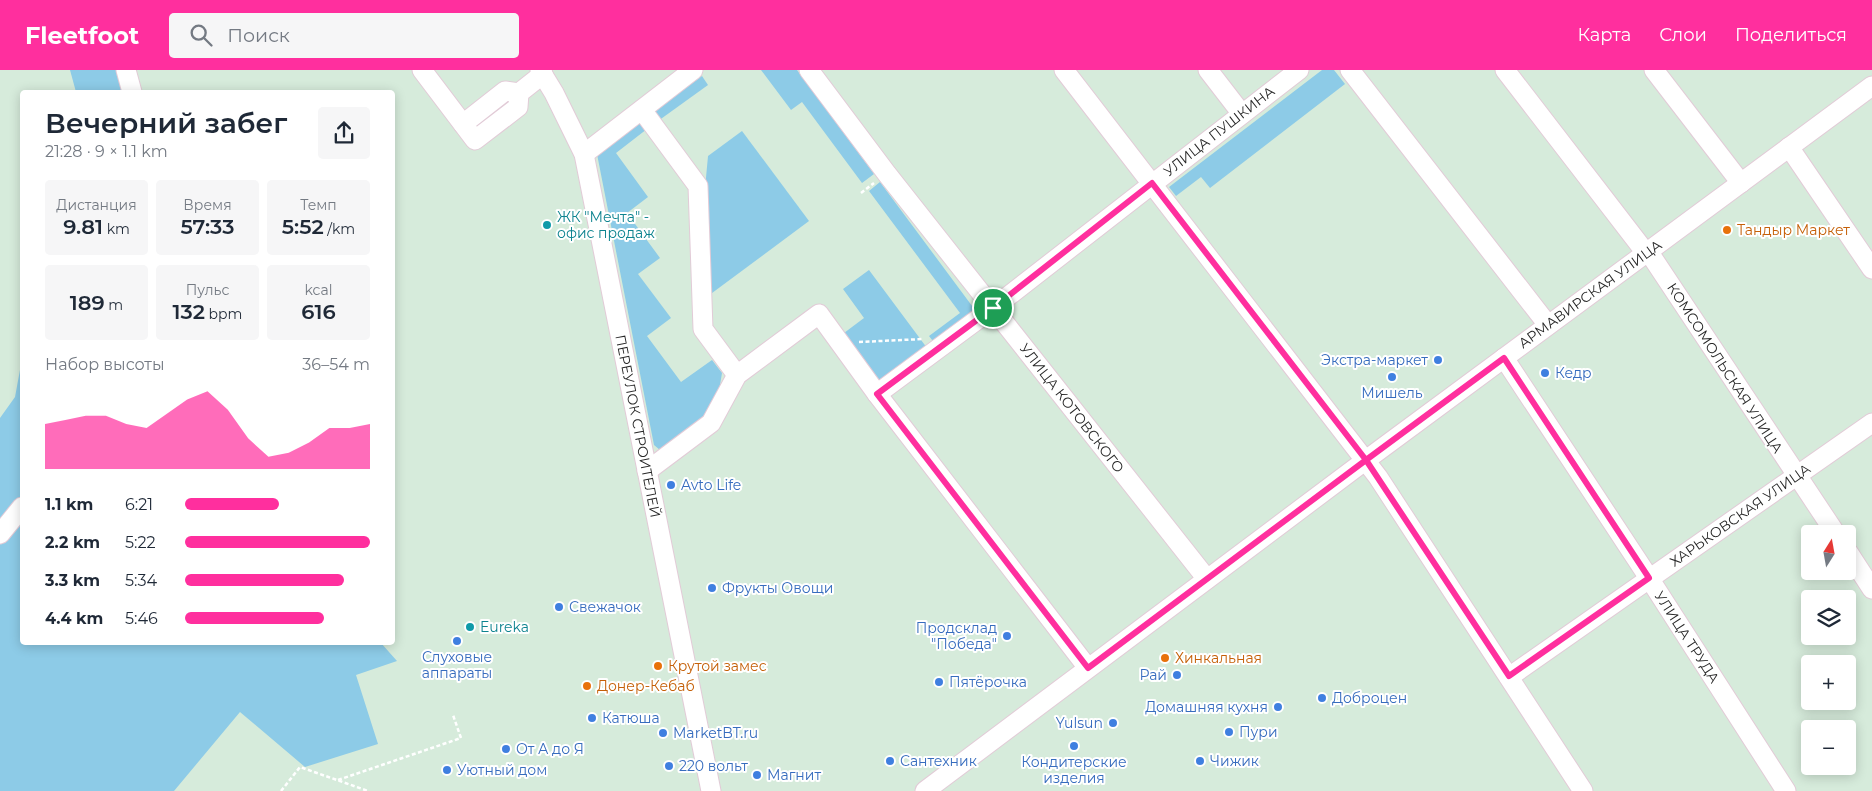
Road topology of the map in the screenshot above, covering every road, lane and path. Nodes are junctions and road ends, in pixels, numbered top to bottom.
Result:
1 (126, 70) edge
2 (422, 70) edge
3 (693, 70) edge
4 (809, 70) edge
5 (1064, 70) edge
6 (1208, 70) edge
7 (1298, 70) edge
8 (1350, 70) edge
9 (1505, 70) edge
10 (1654, 70) edge
11 (541, 72) edge
12 (1872, 86) edge
13 (131, 90) edge
14 (642, 110) junction
15 (1242, 114) junction
16 (1789, 148) junction
17 (584, 154) junction
18 (1741, 182) junction
19 (1152, 183) junction
20 (1647, 252) junction
21 (1872, 269) edge
22 (993, 308) junction
23 (1548, 325) junction
24 (925, 339) dead end
25 (840, 343) junction
26 (1504, 358) junction
27 (737, 375) junction
28 (877, 394) junction
29 (1872, 423) edge
30 (1366, 460) junction
31 (647, 471) junction
32 (1797, 476) junction
33 (20, 509) edge
34 (1830, 525) edge
35 (0, 534) edge
36 (1856, 564) edge
37 (1649, 578) junction
38 (1207, 579) junction
39 (1872, 589) edge
40 (1088, 668) junction
41 (1509, 676) junction
42 (453, 715) dead end
43 (338, 780) junction
44 (281, 791) edge
45 (368, 791) edge
46 (711, 791) edge
47 (925, 791) edge
48 (1583, 791) edge
49 (1786, 791) edge

1 - 13 street
2 - 11 street
3 - 14 street
4 - 22 street, УЛИЦА КОТОВСКОГО
5 - 19 street
6 - 15 street
7 - 15 street, УЛИЦА ПУШКИНА
8 - 23 street
9 - 20 street, КОМСОМОЛЬСКАЯ УЛИЦА
10 - 18 street
11 - 17 street, ПЕРЕУЛОК СТРОИТЕЛЕЙ
12 - 16 street, АРМАВИРСКАЯ УЛИЦА
14 - 17 street
14 - 27 street
15 - 19 street, УЛИЦА ПУШКИНА
16 - 18 street, АРМАВИРСКАЯ УЛИЦА
16 - 21 street
17 - 31 street, ПЕРЕУЛОК СТРОИТЕЛЕЙ
18 - 20 street, АРМАВИРСКАЯ УЛИЦА
19 - 22 street, УЛИЦА ПУШКИНА
19 - 30 street
20 - 23 street, АРМАВИРСКАЯ УЛИЦА
20 - 32 street, КОМСОМОЛЬСКАЯ УЛИЦА
22 - 28 street, УЛИЦА ПУШКИНА
22 - 38 street, УЛИЦА КОТОВСКОГО
23 - 26 street, АРМАВИРСКАЯ УЛИЦА
24 - 25 path
25 - 27 street
25 - 28 street
26 - 30 street, АРМАВИРСКАЯ УЛИЦА
26 - 37 street, УЛИЦА ТРУДА
27 - 31 street
28 - 40 street
29 - 32 street, ХАРЬКОВСКАЯ УЛИЦА
30 - 38 street, АРМАВИРСКАЯ УЛИЦА
30 - 41 street
31 - 46 street, ПЕРЕУЛОК СТРОИТЕЛЕЙ
32 - 34 street, КОМСОМОЛЬСКАЯ УЛИЦА
32 - 37 street, ХАРЬКОВСКАЯ УЛИЦА
33 - 35 street
36 - 39 street
37 - 41 street, ХАРЬКОВСКАЯ УЛИЦА
37 - 49 street, УЛИЦА ТРУДА
38 - 40 street, АРМАВИРСКАЯ УЛИЦА
40 - 47 street, АРМАВИРСКАЯ УЛИЦА
41 - 48 street
42 - 43 path
43 - 44 path
43 - 45 path

